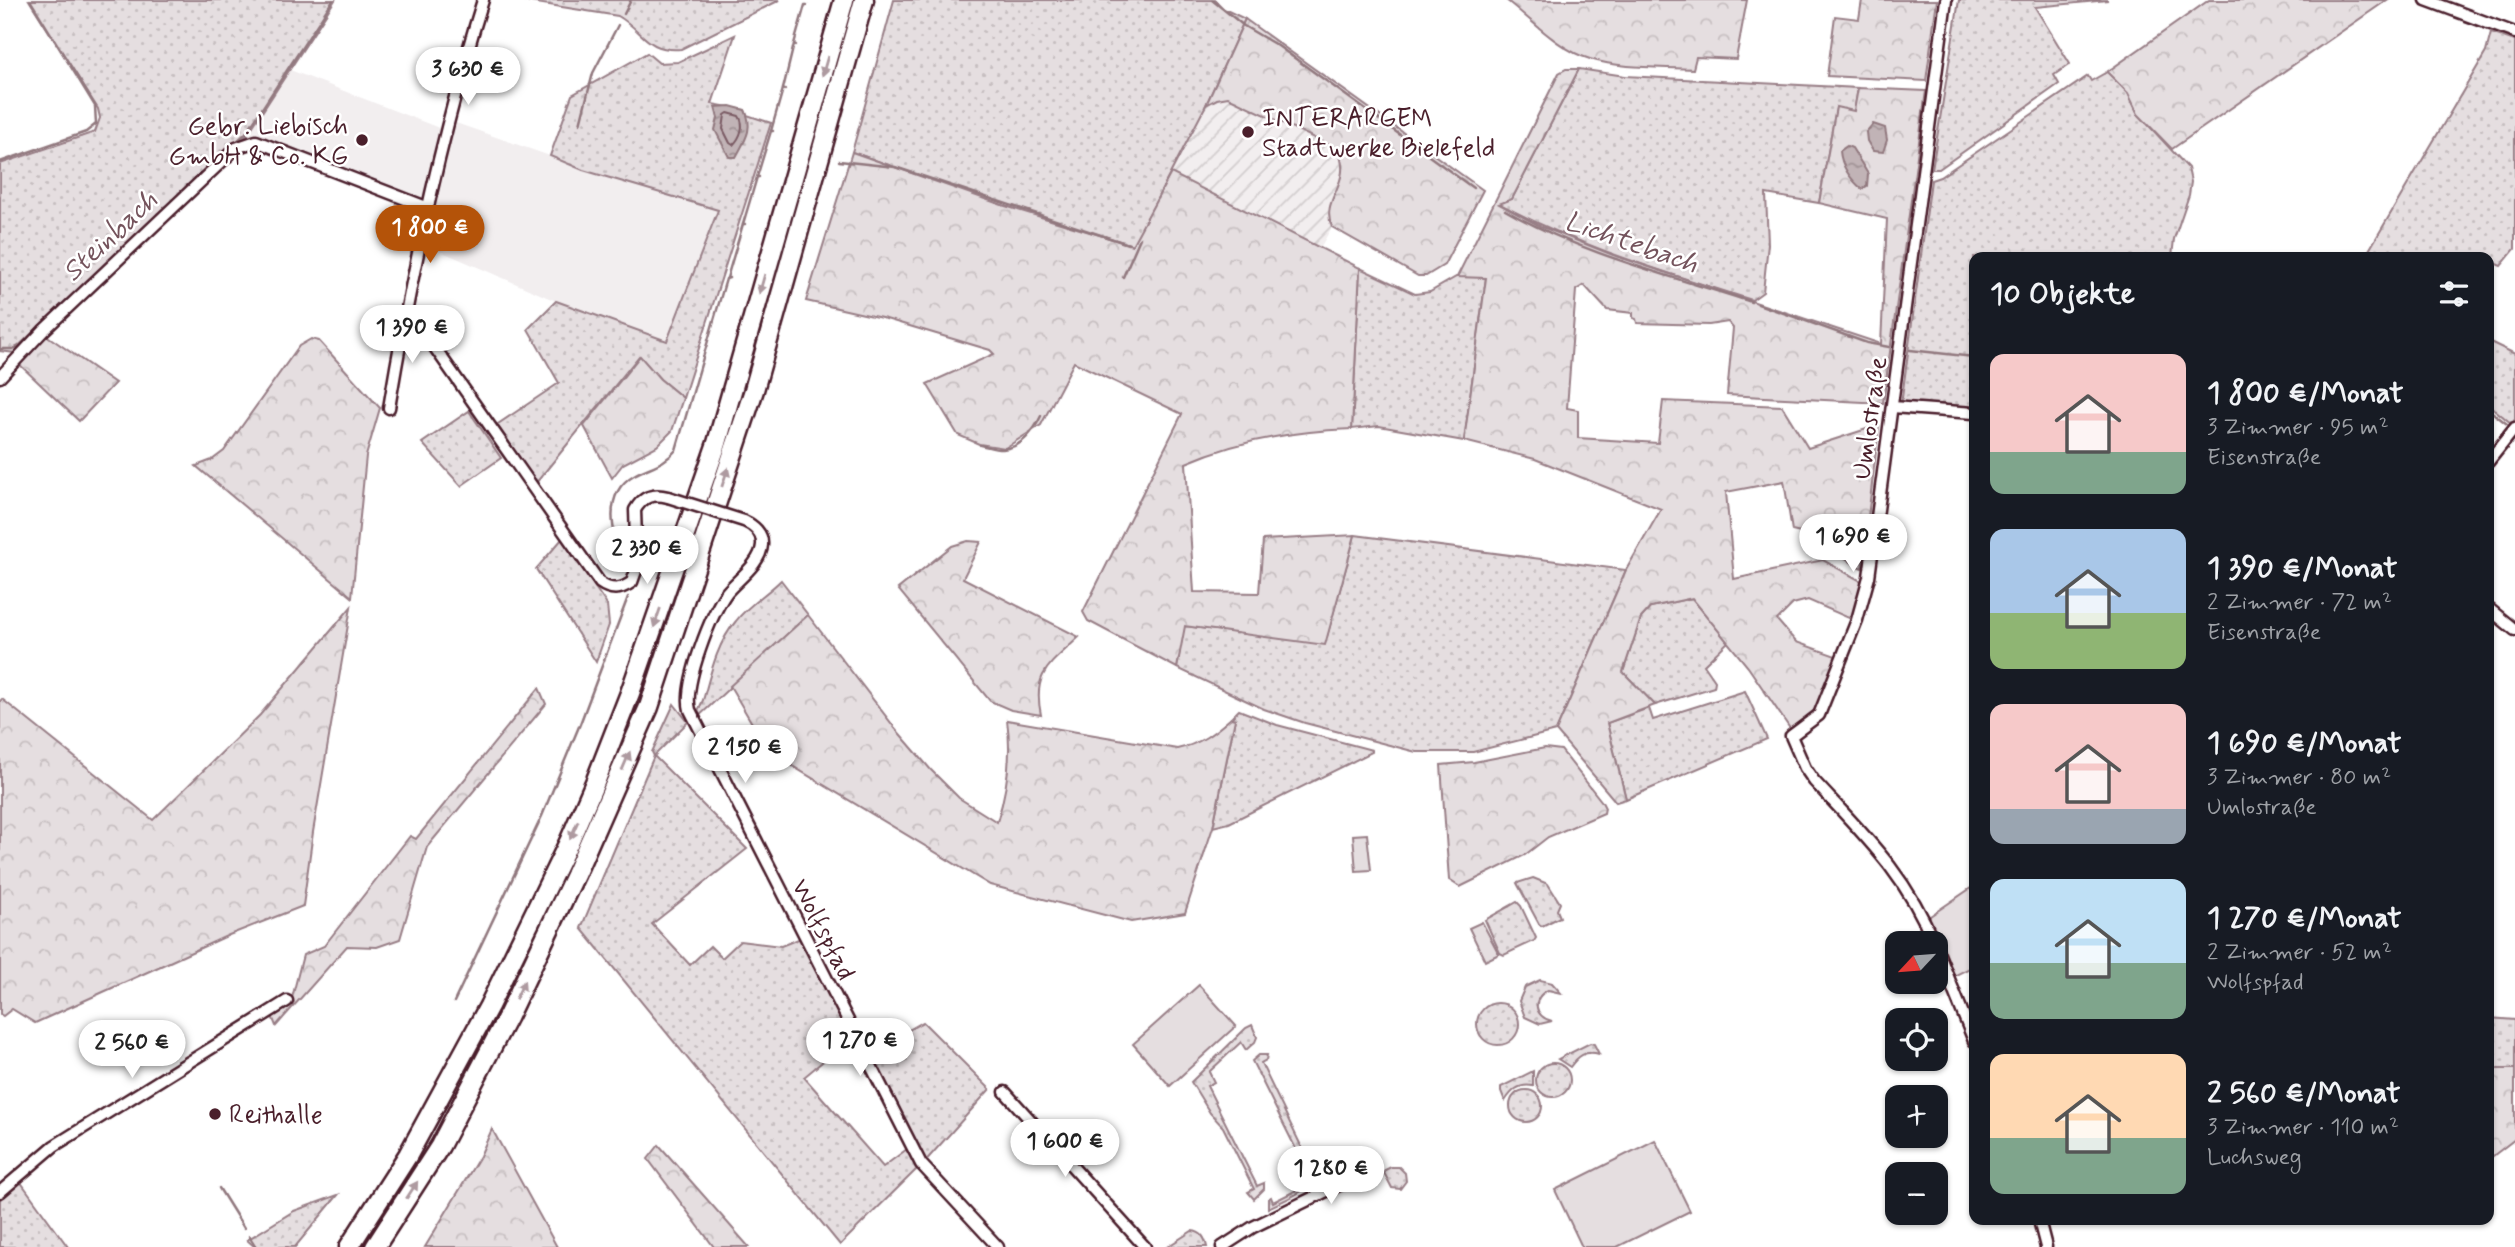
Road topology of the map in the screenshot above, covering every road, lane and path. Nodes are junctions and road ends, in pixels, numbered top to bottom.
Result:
1 (483, 0) edge
2 (844, 0) edge
3 (864, 0) edge
4 (1946, 0) edge
5 (2426, 0) edge
6 (2515, 33) edge
7 (426, 207) junction
8 (404, 317) junction
9 (0, 377) edge
10 (1892, 407) junction
11 (389, 408) dead end
12 (1969, 413) edge
13 (2515, 428) edge
14 (2494, 454) edge
15 (2494, 613) edge
16 (2515, 630) edge
17 (1929, 931) edge
18 (1948, 977) edge
19 (287, 1001) dead end
20 (1969, 1029) edge
21 (1005, 1092) dead end
22 (1348, 1181) dead end
23 (0, 1192) edge
24 (2040, 1225) edge
25 (349, 1247) edge
26 (375, 1247) edge
27 (998, 1247) edge
28 (1145, 1247) edge
29 (1222, 1247) edge
30 (2046, 1247) edge

1 - 7 street
2 -> 25 highway
26 -> 3 highway
4 - 10 street, Umlostraße
5 - 6 street
7 - 8 street
7 - 9 street
8 - 11 street
8 - 27 street, Wolfspfad, bridge
10 - 12 street
10 - 17 street, Umlostraße
13 - 14 street
15 - 16 street
18 - 20 street, Umlostraße
19 - 23 street
21 - 28 street
22 - 29 street
24 - 30 street

